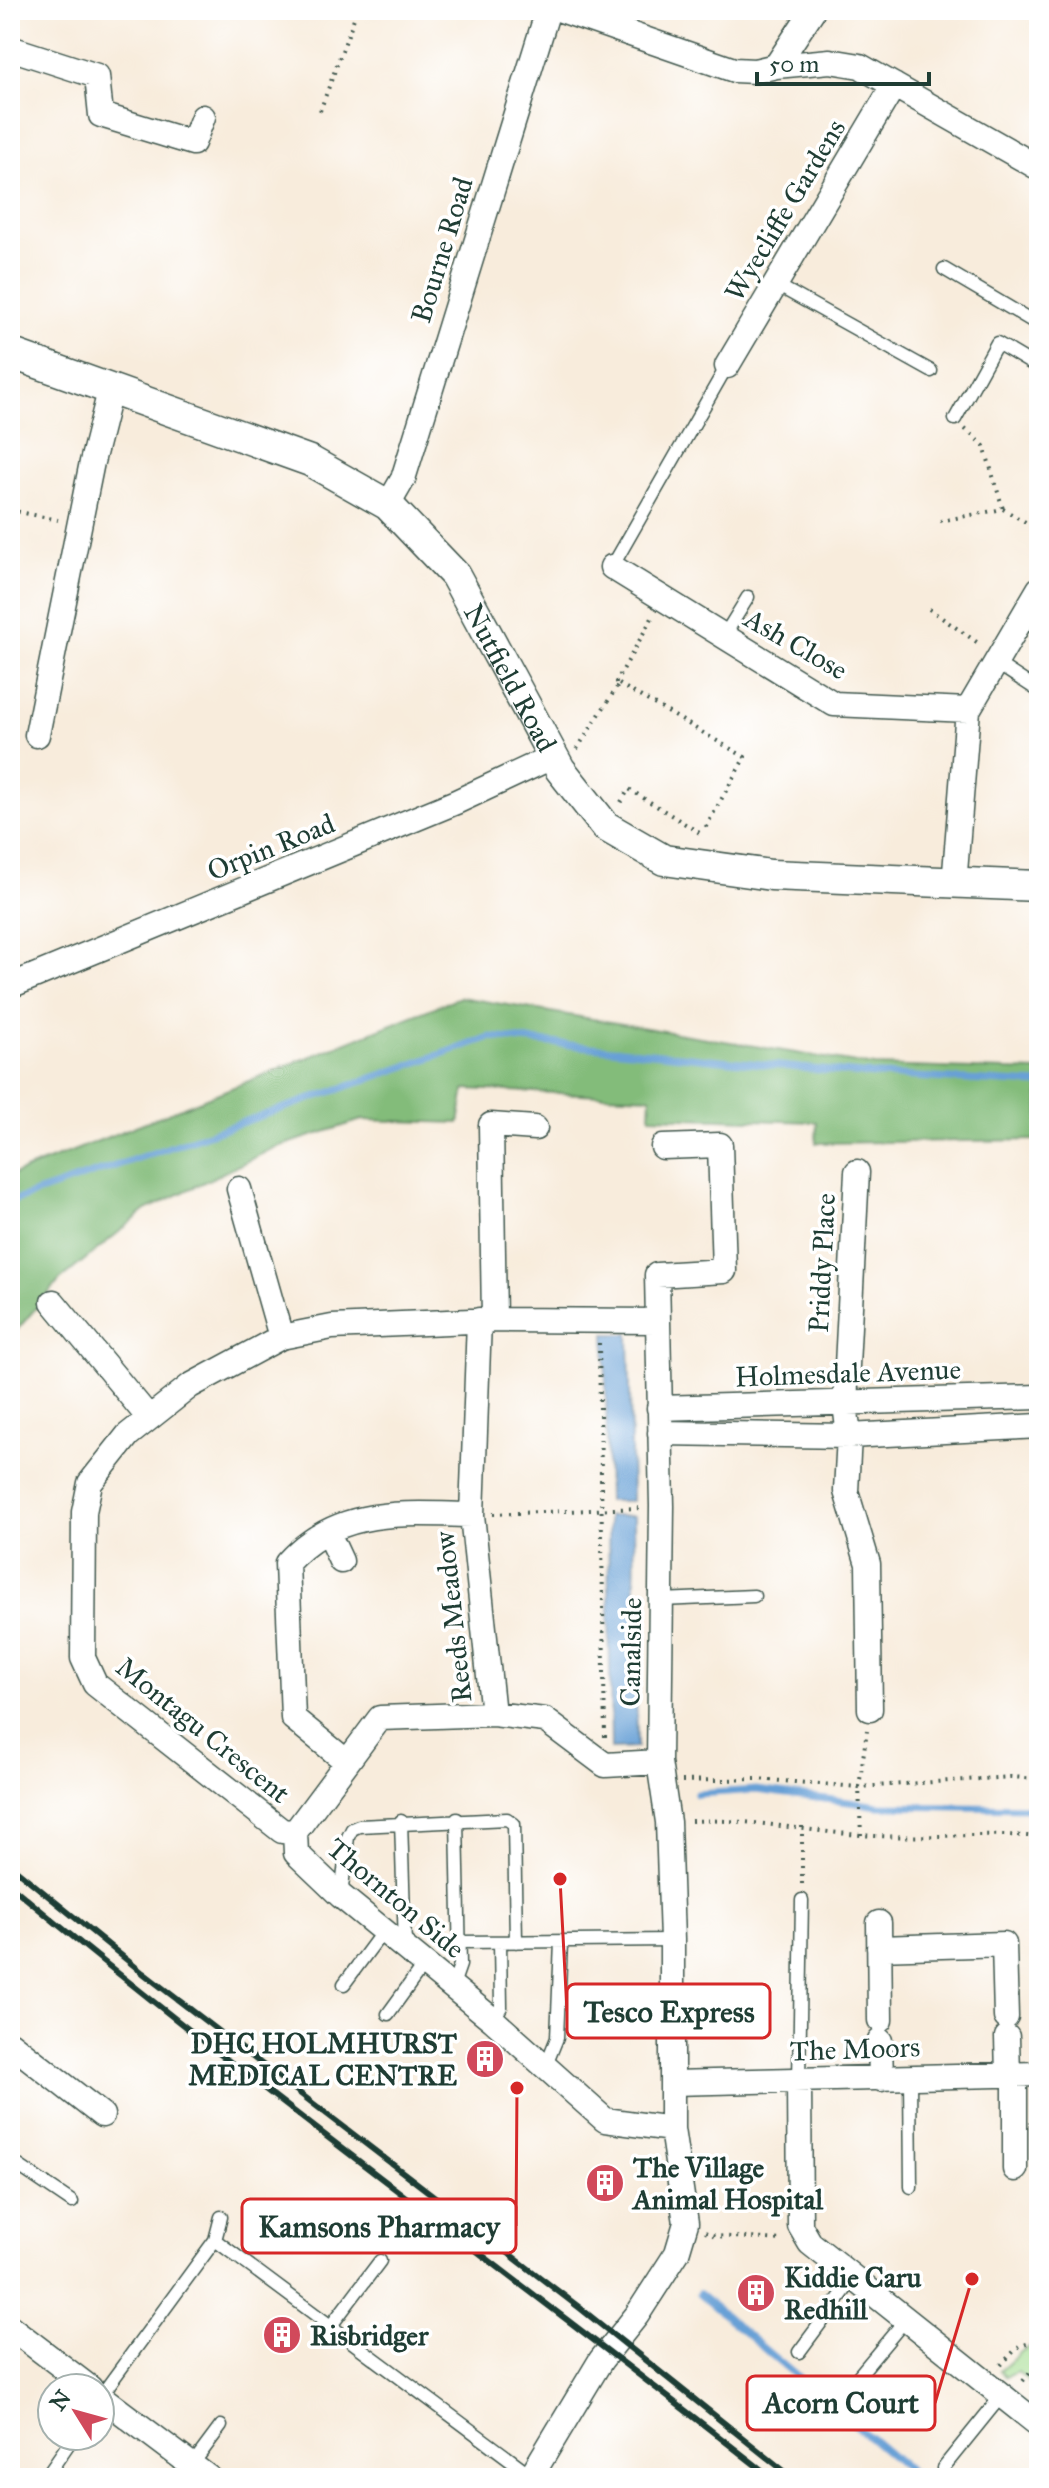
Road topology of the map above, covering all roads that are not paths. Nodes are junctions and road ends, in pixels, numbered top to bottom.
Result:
1 (548, 10) edge
2 (561, 10) edge
3 (813, 10) edge
4 (10, 48) edge
5 (776, 66) junction
6 (894, 85) junction
7 (203, 117) dead end
8 (1036, 160) edge
9 (944, 269) dead end
10 (775, 284) junction
11 (1039, 325) edge
12 (10, 353) edge
13 (727, 366) joint
14 (1039, 368) edge
15 (931, 371) dead end
16 (111, 387) junction
17 (955, 419) road end
18 (388, 505) junction
19 (612, 567) joint
20 (1039, 589) edge
21 (748, 597) dead end
22 (724, 636) junction
23 (997, 660) junction
24 (1039, 691) edge
25 (968, 710) junction
26 (37, 735) dead end
27 (556, 763) junction
28 (954, 885) junction
29 (1039, 886) edge
30 (10, 986) edge
31 (535, 1128) dead end
32 (663, 1147) dead end
33 (857, 1172) dead end
34 (239, 1189) dead end
35 (53, 1302) dead end
36 (487, 1320) junction
37 (658, 1321) junction
38 (281, 1337) junction
39 (1039, 1397) edge
40 (845, 1404) junction
41 (659, 1408) junction
42 (149, 1418) junction
43 (1039, 1426) edge
44 (660, 1433) junction
45 (849, 1436) junction
46 (472, 1515) junction
47 (319, 1537) junction
48 (341, 1561) dead end
49 (754, 1596) dead end
50 (661, 1600) junction
51 (870, 1709) road end
52 (493, 1714) junction
53 (347, 1762) junction
54 (661, 1772) junction
55 (457, 1819) junction
56 (401, 1821) junction
57 (295, 1832) junction
58 (341, 1896) junction
59 (802, 1900) road end
60 (879, 1923) dead end
61 (384, 1930) junction
62 (672, 1940) junction
63 (460, 1942) junction
64 (500, 1942) junction
65 (516, 1942) junction
66 (561, 1942) junction
67 (405, 1947) junction
68 (879, 1948) junction
69 (425, 1963) junction
70 (344, 1984) dead end
71 (453, 1985) junction
72 (388, 2014) dead end
73 (493, 2020) junction
74 (10, 2043) edge
75 (546, 2065) junction
76 (1021, 2074) edge
77 (910, 2078) junction
78 (881, 2079) junction
79 (799, 2081) junction
80 (673, 2083) junction
81 (102, 2115) dead end
82 (672, 2129) junction
83 (10, 2160) edge
84 (1015, 2169) dead end
85 (911, 2187) dead end
86 (72, 2202) dead end
87 (221, 2217) dead end
88 (215, 2240) junction
89 (380, 2261) dead end
90 (854, 2278) junction
91 (906, 2319) junction
92 (10, 2327) edge
93 (330, 2327) junction
94 (799, 2352) dead end
95 (69, 2372) edge
96 (116, 2375) edge
97 (994, 2388) junction
98 (846, 2391) dead end
99 (116, 2409) edge
100 (1039, 2425) edge
101 (221, 2426) dead end
102 (63, 2452) edge
103 (943, 2468) dead end
104 (200, 2471) edge
105 (530, 2477) edge
106 (45, 2478) edge

1 - 18 street, Bourne Road
2 - 5 street
3 - 5 street
4 - 7 street
5 - 6 street
6 - 8 street
6 - 10 street, Wyecliffe Gardens
9 - 11 lane
10 - 13 street, Wyecliffe Gardens
10 - 15 lane
12 - 16 street, Nutfield Road
13 - 19 lane
14 - 17 lane
16 - 18 street, Nutfield Road
16 - 26 street
18 - 27 street, Nutfield Road
19 - 22 street, Ash Close
20 - 23 street
21 - 22 lane
22 - 25 street, Ash Close
23 - 24 lane
23 - 25 street
25 - 28 street
27 - 28 street, Nutfield Road
27 - 30 street, Orpin Road
28 - 29 street, Nutfield Road
31 - 36 street
32 - 37 street, Canalside
33 - 40 street, Priddy Place
34 - 38 street
35 - 42 street
36 - 37 street
36 - 38 street
36 - 46 street, Reeds Meadow
37 - 41 street, Canalside
38 - 42 street
39 - 40 street, Holmesdale Avenue
40 - 41 street, Holmesdale Avenue
40 - 45 street, Priddy Place
41 - 44 street, Canalside
42 - 57 street, Montagu Crescent
43 - 45 street, Holmesdale Avenue
44 - 45 street, Holmesdale Avenue
44 - 50 street, Canalside
45 - 51 street, Priddy Place
46 - 47 street, Reeds Meadow
46 - 52 street, Reeds Meadow
47 - 48 street
47 - 53 street
49 - 50 lane
50 - 54 street, Canalside
52 - 53 street, Thornton Side
52 - 54 street, Thornton Side
53 - 57 street, Thornton Side
54 - 62 street, Canalside
55 - 56 lane
55 - 63 lane
55 - 65 lane
56 - 58 lane
56 - 67 lane
57 - 58 street, Thornton Side
58 - 61 street, Thornton Side
59 - 79 lane
60 - 68 street
61 - 67 street, Thornton Side
61 - 70 lane
62 - 66 lane
62 - 80 street, Canalside
63 - 64 lane
63 - 71 lane
64 - 65 lane
64 - 73 lane
65 - 66 lane
66 - 75 lane
67 - 69 street, Thornton Side
68 - 76 street
68 - 78 street
69 - 71 street, Thornton Side
69 - 72 lane
71 - 73 street, Thornton Side
73 - 75 street, Thornton Side
74 - 81 street
75 - 82 street, Thornton Side
76 - 77 street, The Moors
76 - 84 street
77 - 78 street, The Moors
77 - 85 lane
78 - 79 street, The Moors
79 - 80 street, The Moors
79 - 90 street
80 - 82 street, Canalside
82 - 105 street, Canalside
83 - 86 lane
87 - 88 lane
88 - 93 lane
88 - 96 lane
89 - 93 lane
90 - 91 street
90 - 94 lane
91 - 97 street
91 - 98 lane
92 - 95 street
93 - 105 lane
97 - 100 street
97 - 103 lane
99 - 104 street
101 - 104 lane
102 - 106 lane

